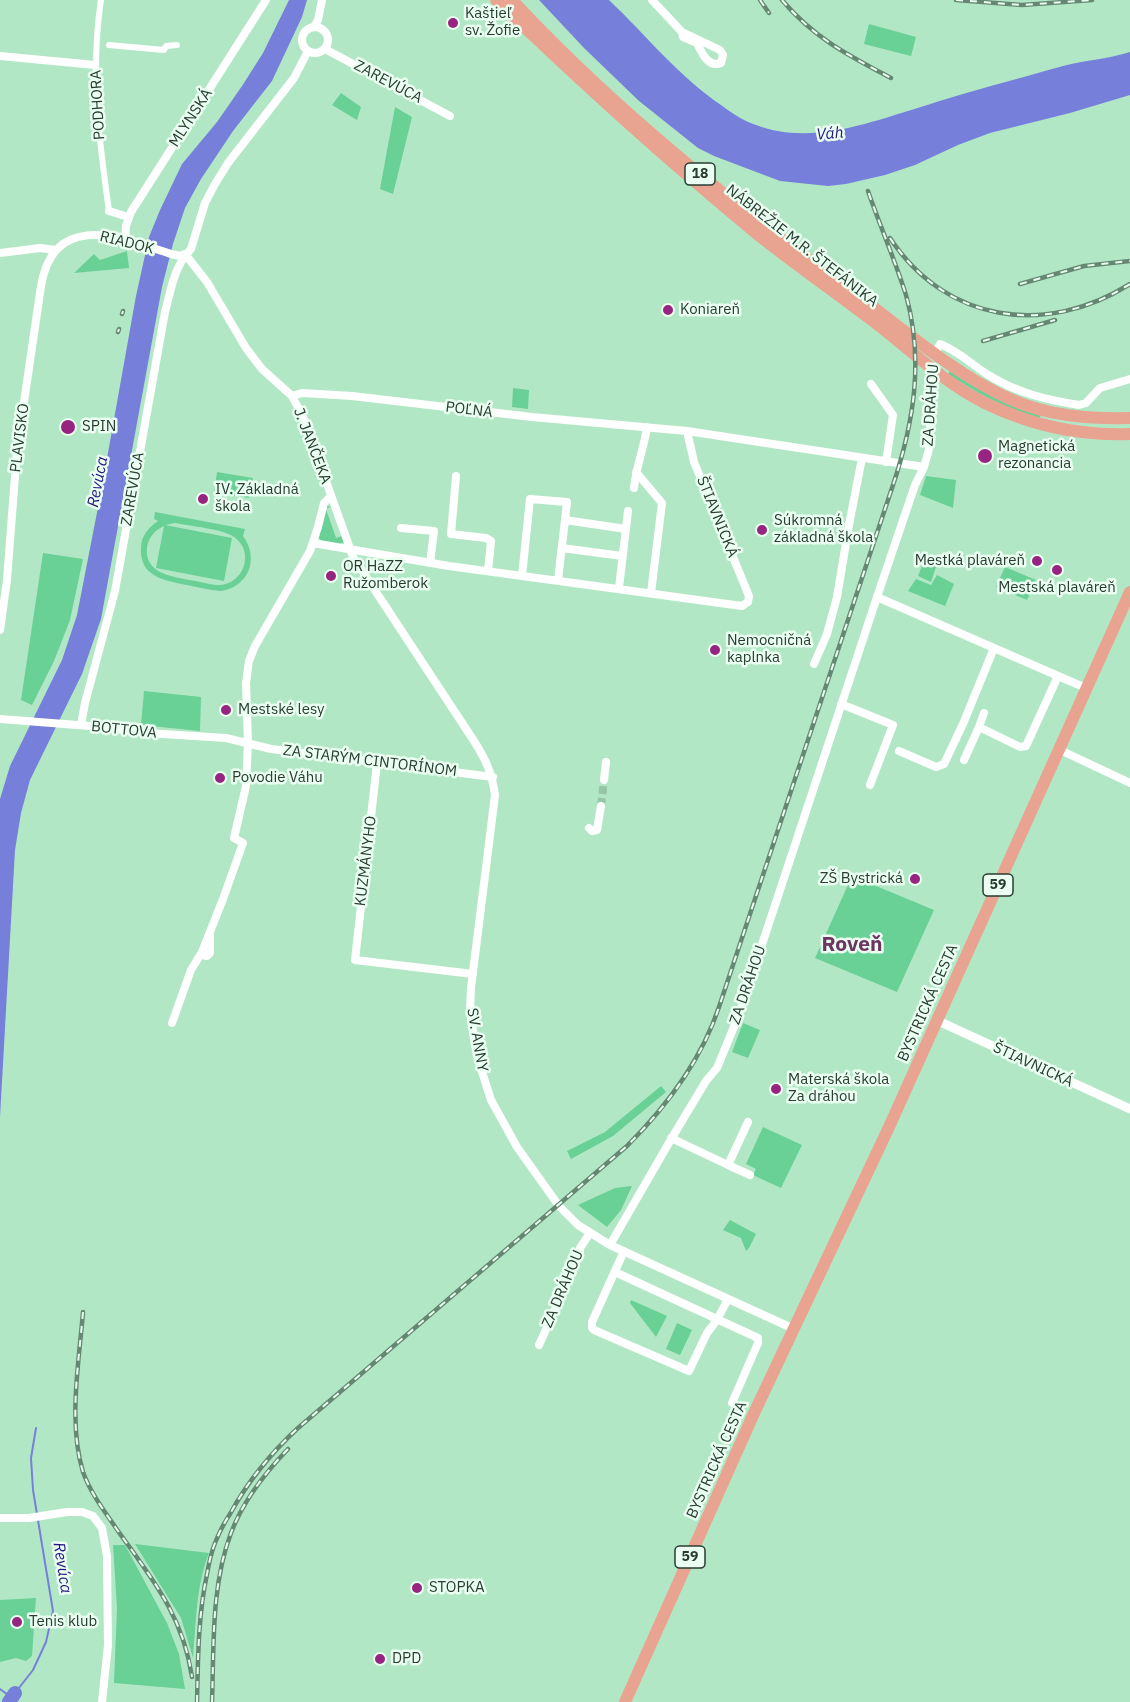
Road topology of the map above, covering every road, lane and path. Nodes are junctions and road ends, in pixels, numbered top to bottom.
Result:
1 (101, 0) edge
2 (266, 0) edge
3 (322, 0) edge
4 (496, 0) edge
5 (512, 0) edge
6 (652, 0) edge
7 (314, 27) junction
8 (682, 32) junction
9 (96, 45) junction
10 (177, 45) dead end
11 (325, 49) junction
12 (308, 51) junction
13 (0, 56) edge
14 (95, 65) junction
15 (450, 116) dead end
16 (110, 211) joint
17 (129, 217) junction
18 (125, 240) junction
19 (56, 250) junction
20 (0, 253) edge
21 (185, 254) junction
22 (1130, 379) edge
23 (871, 384) dead end
24 (292, 396) junction
25 (1130, 418) edge
26 (647, 427) junction
27 (687, 431) junction
28 (1130, 434) edge
29 (862, 458) junction
30 (886, 462) junction
31 (924, 467) junction
32 (636, 472) junction
33 (456, 476) dead end
34 (634, 488) dead end
35 (331, 496) junction
36 (628, 511) dead end
37 (566, 520) junction
38 (400, 528) dead end
39 (626, 529) junction
40 (313, 543) junction
41 (562, 548) junction
42 (351, 550) junction
43 (622, 556) junction
44 (430, 563) junction
45 (488, 571) junction
46 (522, 576) junction
47 (558, 580) junction
48 (619, 588) junction
49 (1130, 592) edge
50 (651, 593) junction
51 (877, 597) junction
52 (0, 630) edge
53 (994, 648) junction
54 (813, 664) dead end
55 (1058, 676) junction
56 (1088, 689) junction
57 (841, 704) junction
58 (984, 713) dead end
59 (0, 719) edge
60 (81, 725) junction
61 (979, 727) junction
62 (248, 743) junction
63 (1060, 750) junction
64 (900, 751) dead end
65 (964, 760) dead end
66 (606, 762) dead end
67 (377, 763) junction
68 (493, 777) junction
69 (604, 780) tunnel mouth
70 (1130, 783) edge
71 (870, 785) dead end
72 (601, 806) tunnel mouth
73 (589, 828) dead end
74 (473, 974) junction
75 (936, 1020) junction
76 (172, 1023) dead end
77 (1130, 1109) edge
78 (748, 1122) dead end
79 (671, 1138) junction
80 (728, 1165) junction
81 (750, 1175) dead end
82 (590, 1233) junction
83 (610, 1245) junction
84 (624, 1251) junction
85 (615, 1272) junction
86 (728, 1299) junction
87 (717, 1320) junction
88 (794, 1329) junction
89 (538, 1345) dead end
90 (732, 1402) dead end
91 (0, 1518) edge
92 (102, 1702) edge
93 (625, 1702) edge

1 - 9 street, PODHORA
2 - 17 street, MLYNSKÁ
3 - 7 street, ZAREVÚCA
4 - 28 main road, NÁBREŽIE M.R. ŠTEFÁNIKA / 18
5 - 25 main road, NÁBREŽIE M.R. ŠTEFÁNIKA / 18
6 - 8 street
7 - 11 street
7 - 12 street, ZAREVÚCA
8 - 8 street
9 - 10 street
9 - 14 street, PODHORA
11 - 12 street
11 - 15 street, ZAREVÚCA
12 - 21 street, ZAREVÚCA
13 - 14 street
14 - 16 street, PODHORA
16 - 17 street
17 - 18 street, MLYNSKÁ
18 - 19 street, RIADOK
18 - 21 street, RIADOK
19 - 20 street, RIADOK
19 - 52 street, PLAVISKO
21 - 24 street
21 - 60 street, ZAREVÚCA
22 - 31 street, ZA DRÁHOU
23 - 30 street
24 - 26 street, POĽNÁ
24 - 35 street, J. JANČEKA
26 - 27 street, POĽNÁ
26 - 32 street
27 - 29 street, POĽNÁ
27 - 50 street, ŠTIAVNICKÁ
29 - 30 street, POĽNÁ
29 - 54 street
30 - 31 street, POĽNÁ
31 - 51 street, ZA DRÁHOU
32 - 34 street
32 - 50 street
33 - 45 street
35 - 40 street
35 - 42 street, J. JANČEKA
36 - 39 street
37 - 39 street
37 - 41 street
37 - 46 street
38 - 44 street
39 - 43 street
40 - 42 street
40 - 62 street
41 - 43 street
41 - 47 street
42 - 44 street
42 - 68 street, J. JANČEKA
43 - 48 street
44 - 45 street
45 - 46 street
46 - 47 street
47 - 48 street
48 - 50 street
49 - 56 main road, BYSTRICKÁ CESTA / 59
51 - 53 street
51 - 57 street, ZA DRÁHOU
53 - 55 street
53 - 64 street
55 - 56 street
55 - 61 street
56 - 63 main road, BYSTRICKÁ CESTA / 59
57 - 71 street
57 - 79 street, ZA DRÁHOU
58 - 61 street
59 - 60 street, BOTTOVA
60 - 62 street, BOTTOVA
61 - 65 street
62 - 67 street, ZA STARÝM CINTORÍNOM
62 - 76 street
63 - 70 street
63 - 75 main road, BYSTRICKÁ CESTA / 59
66 - 69 street
67 - 68 street, ZA STARÝM CINTORÍNOM
67 - 74 street, KUZMÁNYHO
68 - 74 street, SV. ANNY
72 - 73 street
74 - 82 street, SV. ANNY
75 - 77 street, ŠTIAVNICKÁ
75 - 88 main road, BYSTRICKÁ CESTA / 59
78 - 80 street
79 - 80 street
79 - 83 street, ZA DRÁHOU
80 - 81 street
82 - 83 street
82 - 89 street, ZA DRÁHOU
83 - 84 street
84 - 85 street
84 - 86 street
85 - 87 street, BYSTRICKÁ CESTA
85 - 87 street
86 - 87 street
86 - 88 street
87 - 90 street, BYSTRICKÁ CESTA
88 - 93 main road, BYSTRICKÁ CESTA / 59
91 - 92 street

